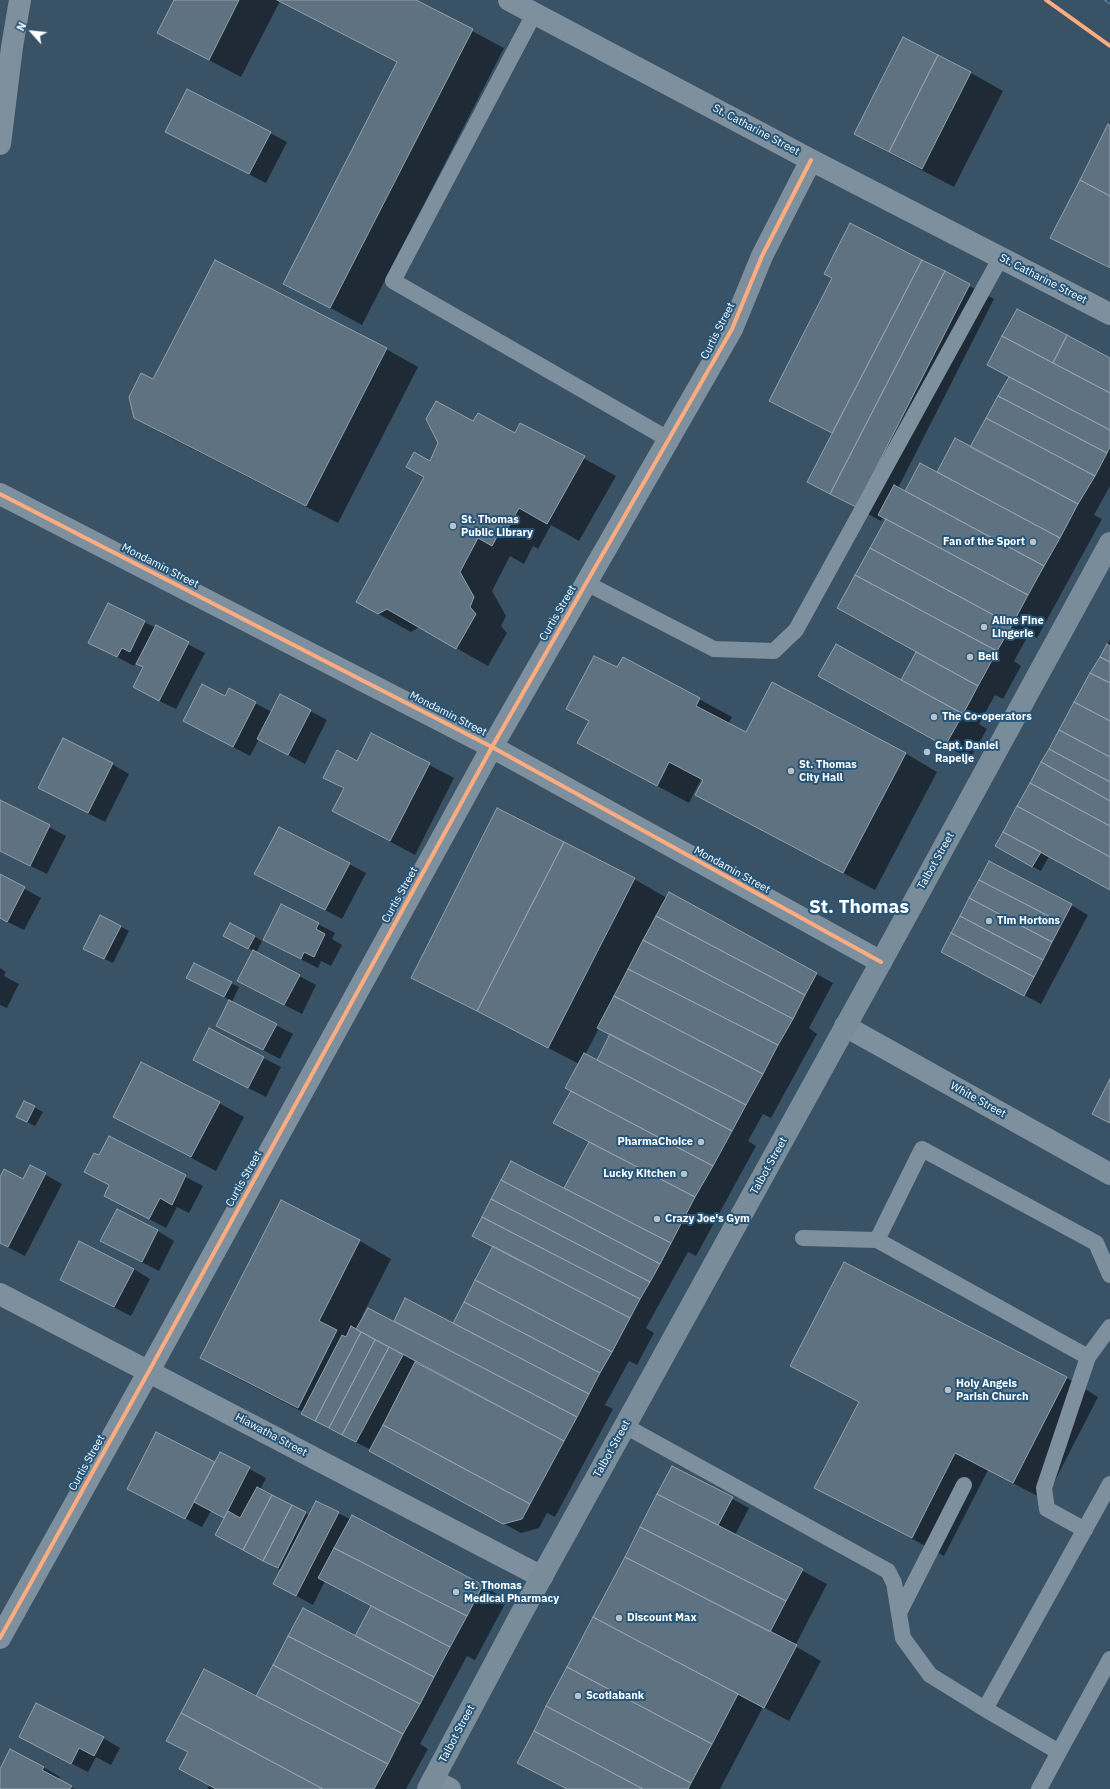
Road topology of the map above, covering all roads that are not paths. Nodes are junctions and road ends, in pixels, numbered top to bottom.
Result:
1 (20, 0) edge
2 (509, 0) edge
3 (534, 14) junction
4 (0, 144) edge
5 (811, 160) junction
6 (1001, 258) junction
7 (1110, 314) edge
8 (668, 439) junction
9 (0, 494) edge
10 (1110, 543) edge
11 (586, 583) junction
12 (492, 747) junction
13 (881, 962) junction
14 (846, 1026) junction
15 (1110, 1174) edge
16 (803, 1238) dead end
17 (877, 1240) junction
18 (1110, 1275) edge
19 (0, 1294) edge
20 (1110, 1327) edge
21 (1088, 1357) junction
22 (149, 1371) junction
23 (625, 1426) junction
24 (1110, 1484) edge
25 (964, 1485) dead end
26 (1085, 1530) junction
27 (542, 1576) junction
28 (899, 1613) junction
29 (0, 1638) edge
30 (1110, 1659) edge
31 (985, 1709) junction
32 (1059, 1752) junction
33 (437, 1786) edge
34 (1039, 1789) edge

1 - 4 street
2 - 3 street, St. Catharine Street
3 - 5 street, St. Catharine Street
3 - 8 lane
5 - 6 street, St. Catharine Street
5 - 8 street, Curtis Street
6 - 7 street, St. Catharine Street
6 - 11 lane
8 - 11 street, Curtis Street
9 - 12 street, Mondamin Street
10 - 13 main road, Talbot Street
11 - 12 street, Curtis Street
12 - 13 street, Mondamin Street
12 - 22 street, Curtis Street
13 - 14 main road, Talbot Street
14 - 15 street, White Street
14 - 23 main road, Talbot Street
16 - 17 lane
17 - 18 lane
17 - 21 lane
19 - 22 street, Hiawatha Street
20 - 21 lane
21 - 26 lane
22 - 27 street, Hiawatha Street
22 - 29 street, Curtis Street
23 - 27 main road, Talbot Street
23 - 28 lane
24 - 26 lane
25 - 28 lane
26 - 31 lane
27 - 33 main road, Talbot Street
28 - 31 lane
30 - 32 lane
31 - 32 lane
32 - 34 lane

